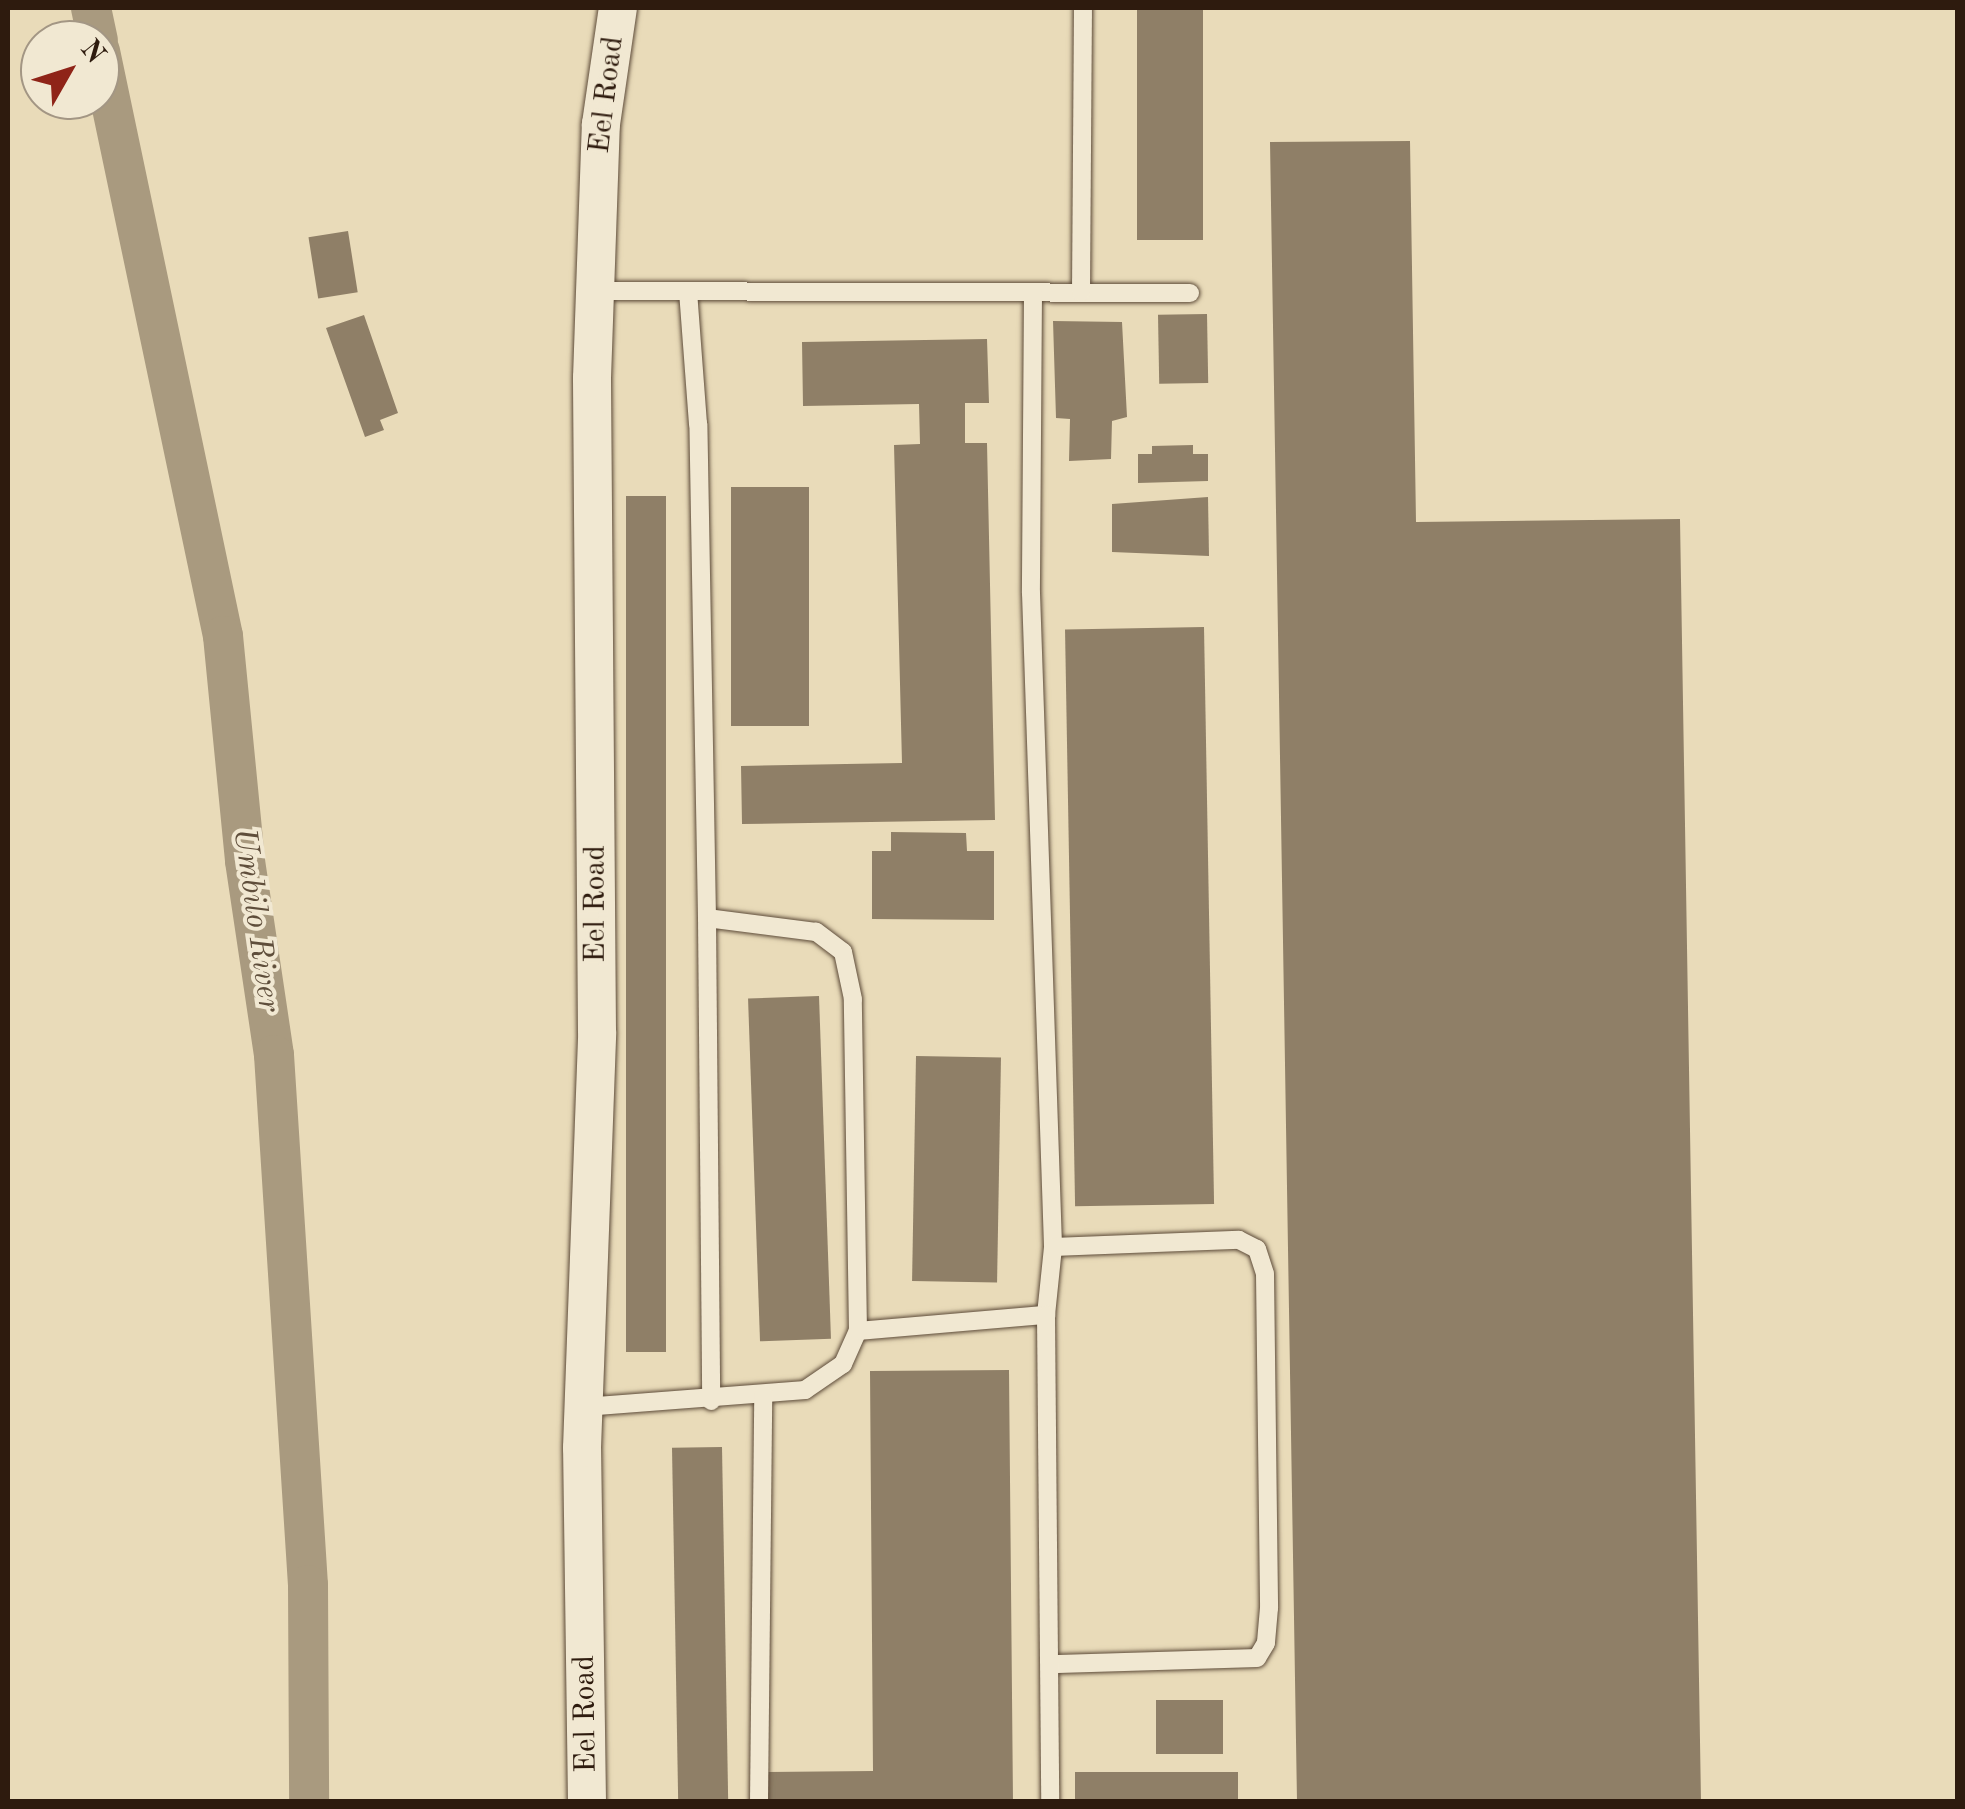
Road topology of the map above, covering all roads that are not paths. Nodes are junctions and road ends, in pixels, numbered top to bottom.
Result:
1 (618, 8) edge
2 (1083, 8) edge
3 (595, 291) junction
4 (688, 291) junction
5 (1033, 292) junction
6 (1081, 292) junction
7 (1190, 292) dead end
8 (707, 918) junction
9 (1053, 1247) junction
10 (1046, 1315) junction
11 (858, 1331) junction
12 (762, 1394) junction
13 (712, 1401) junction
14 (584, 1407) junction
15 (1050, 1664) junction
16 (588, 1802) edge
17 (759, 1802) edge
18 (1050, 1802) edge

1 - 3 street, Eel Road
2 - 6 lane
3 - 4 lane
3 - 14 street, Eel Road
4 - 5 lane
4 - 8 lane
5 - 6 lane
5 - 9 lane
6 - 7 lane
8 - 11 lane
8 - 13 lane
9 - 10 lane
9 - 15 lane
10 - 11 lane
10 - 15 lane
11 - 12 lane
12 - 13 lane
12 - 17 lane
13 - 14 lane
14 - 16 street, Eel Road
15 - 18 lane

